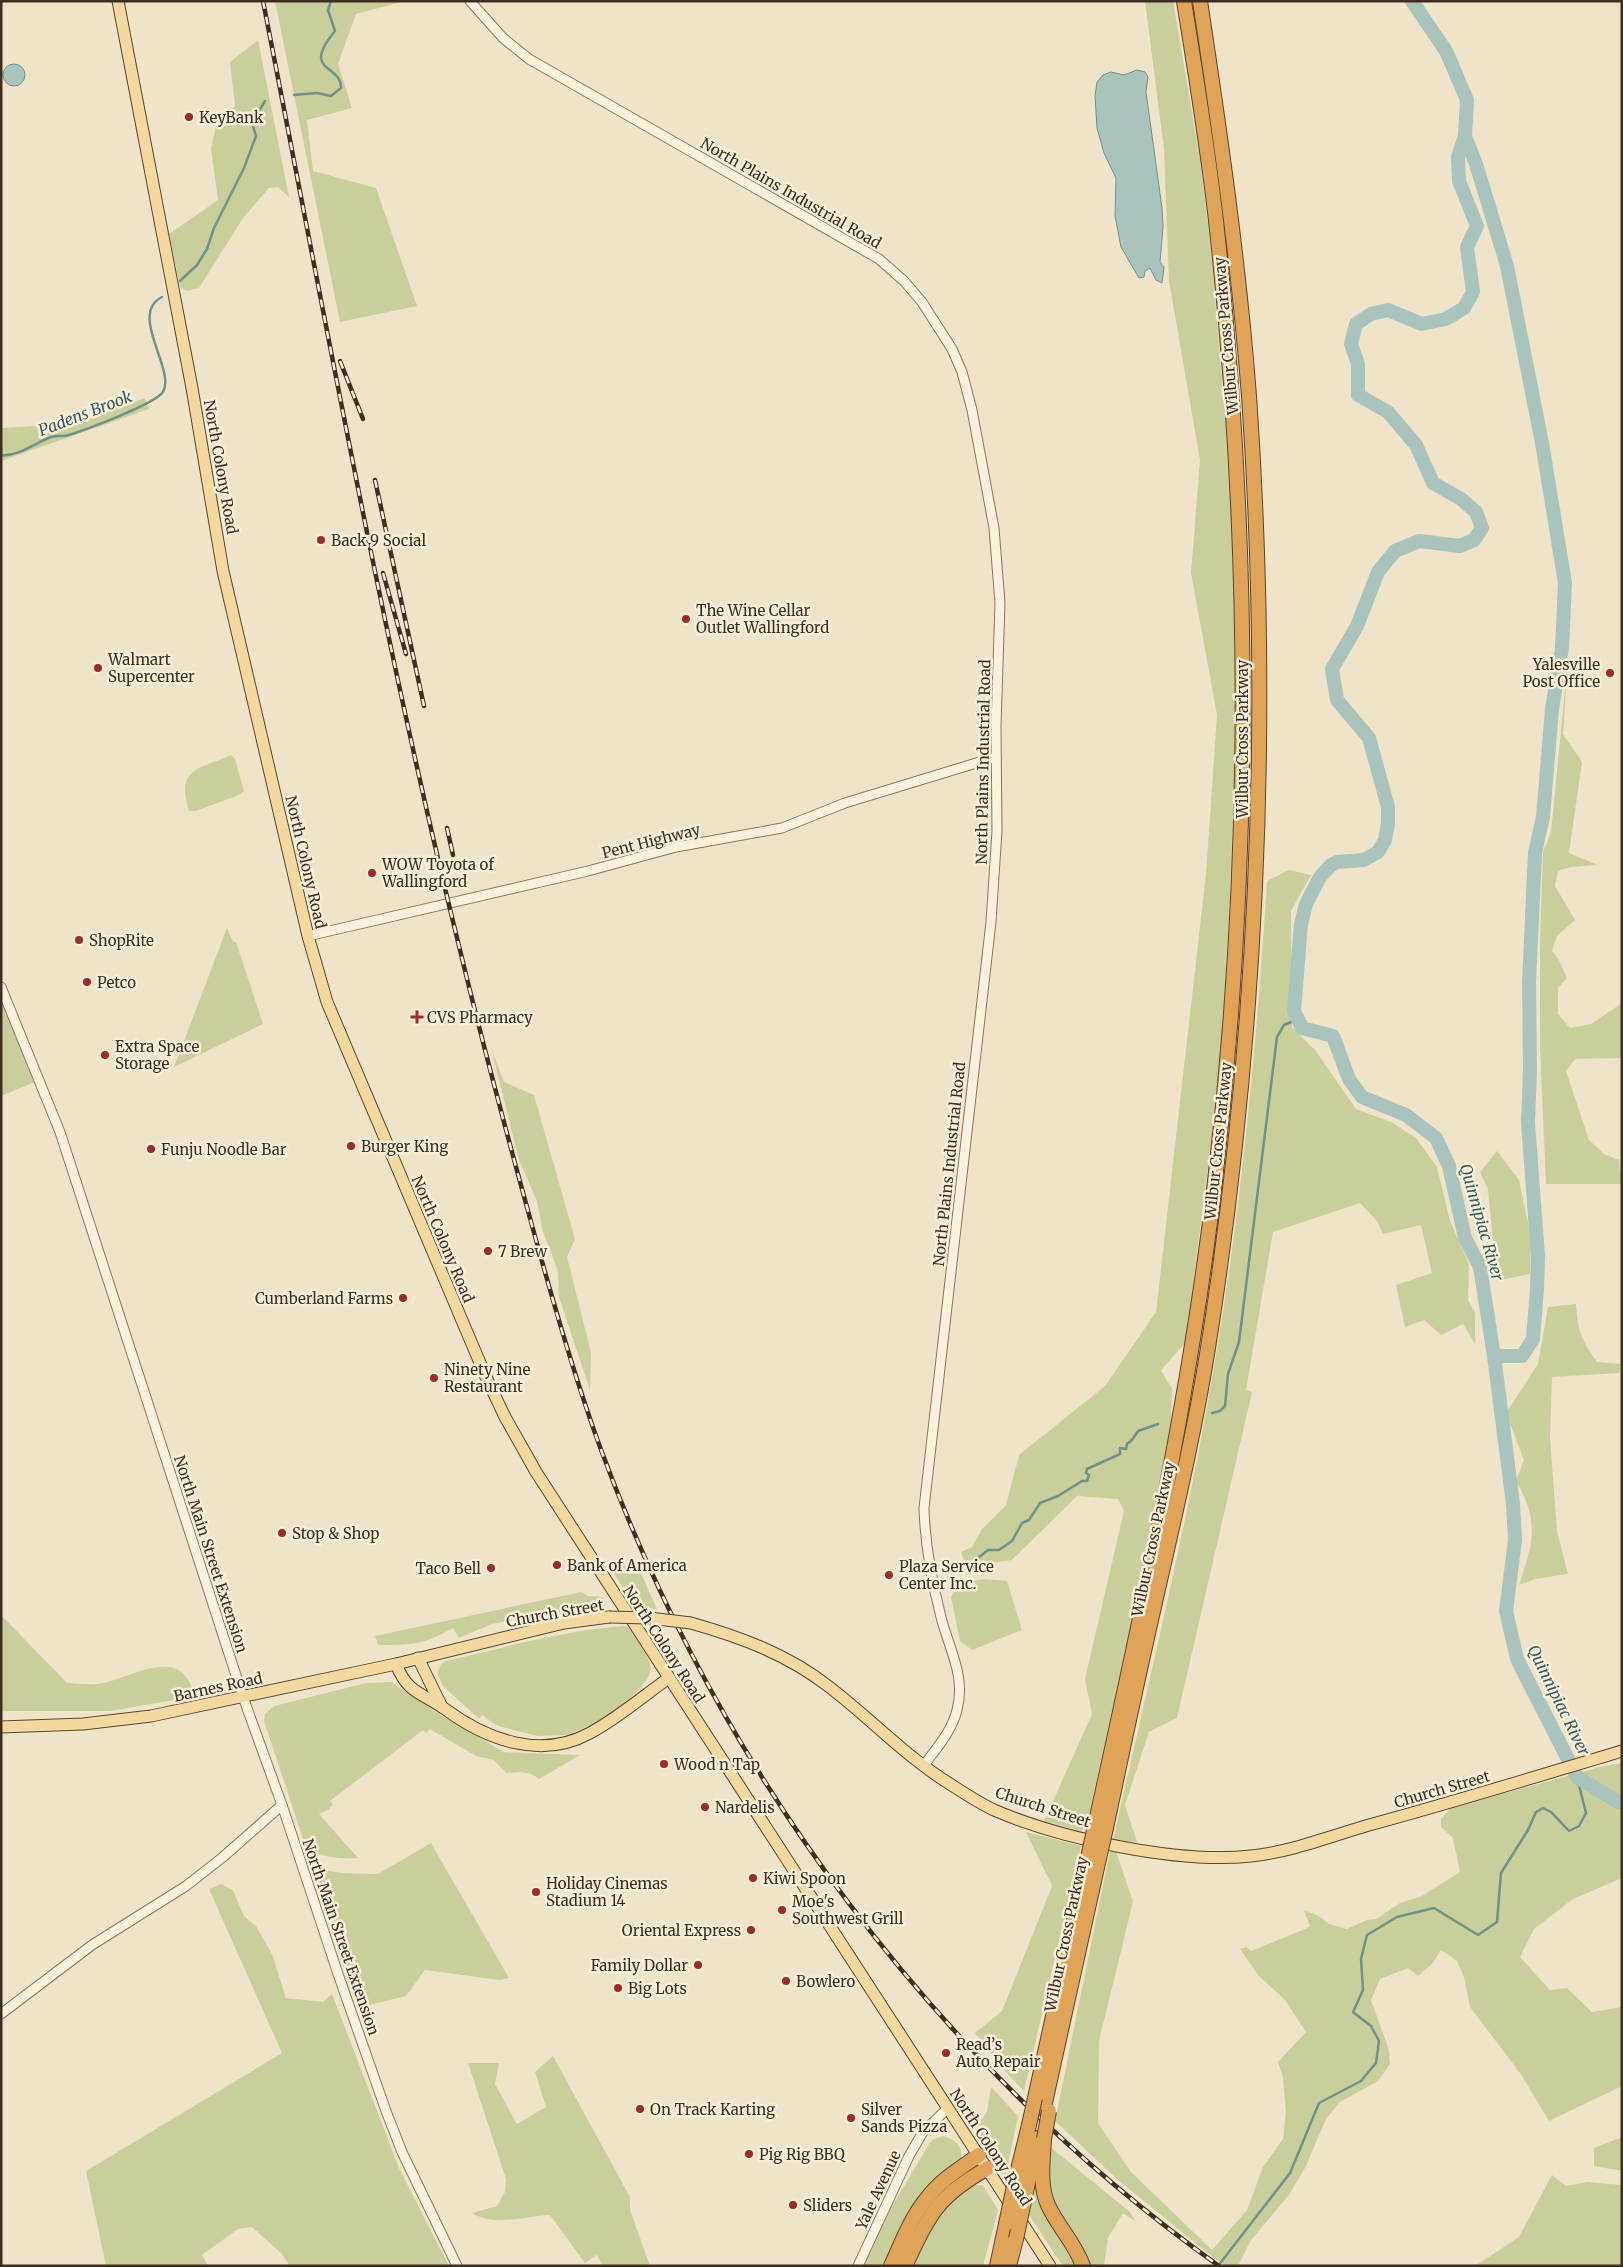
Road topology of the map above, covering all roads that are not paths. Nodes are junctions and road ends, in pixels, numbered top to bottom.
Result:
1 (118, 1) edge
2 (470, 1) edge
3 (1184, 1) edge
4 (1200, 1) edge
5 (996, 757) junction
6 (308, 936) junction
7 (1, 987) edge
8 (437, 1653) joint
9 (418, 1658) junction
10 (396, 1664) junction
11 (669, 1678) junction
12 (243, 1697) junction
13 (442, 1707) junction
14 (1, 1727) edge
15 (1622, 1751) edge
16 (924, 1765) junction
17 (282, 1805) junction
18 (1100, 1827) junction
19 (1095, 1854) junction
20 (1, 2014) edge
21 (1043, 2105) junction
22 (948, 2108) junction
23 (1037, 2132) junction
24 (979, 2155) junction
25 (988, 2168) junction
26 (1009, 2239) junction
27 (457, 2266) edge
28 (858, 2266) edge
29 (891, 2266) edge
30 (905, 2266) edge
31 (993, 2266) edge
32 (997, 2266) edge
33 (1010, 2266) edge
34 (1050, 2266) edge
35 (1083, 2266) edge

1 - 6 main road, North Colony Road
2 - 5 street, North Plains Industrial Road
3 - 18 highway, Wilbur Cross Parkway
4 - 18 highway, Wilbur Cross Parkway
5 - 6 street, Pent Highway
5 - 16 street, North Plains Industrial Road
6 - 11 main road, North Colony Road
7 - 12 street, North Main Street Extension
8 - 9 main road, Barnes Road
8 - 16 main road, Church Street, bridge
9 - 10 main road, Barnes Road
9 - 13 main road
10 - 12 main road, Barnes Road
10 - 13 main road
11 - 13 main road
11 - 22 main road, North Colony Road
12 - 14 main road, Barnes Road
12 - 17 street, North Main Street Extension
15 - 16 main road, Church Street
17 - 20 street
17 - 27 street, North Main Street Extension
18 - 19 highway, Wilbur Cross Parkway, bridge
19 - 21 highway, Wilbur Cross Parkway
19 - 21 highway, Wilbur Cross Parkway
21 - 23 highway, bridge
21 - 23 highway, Wilbur Cross Parkway, bridge
22 - 24 main road, North Colony Road
22 - 28 street, Yale Avenue
23 - 26 highway, Wilbur Cross Parkway, bridge
23 - 26 highway, Wilbur Cross Parkway, bridge
23 - 35 highway
24 - 25 main road, North Colony Road
24 - 29 highway
25 - 30 highway
25 - 34 main road, North Colony Road
26 - 31 highway
26 - 32 highway, Wilbur Cross Parkway
26 - 33 highway, Wilbur Cross Parkway

